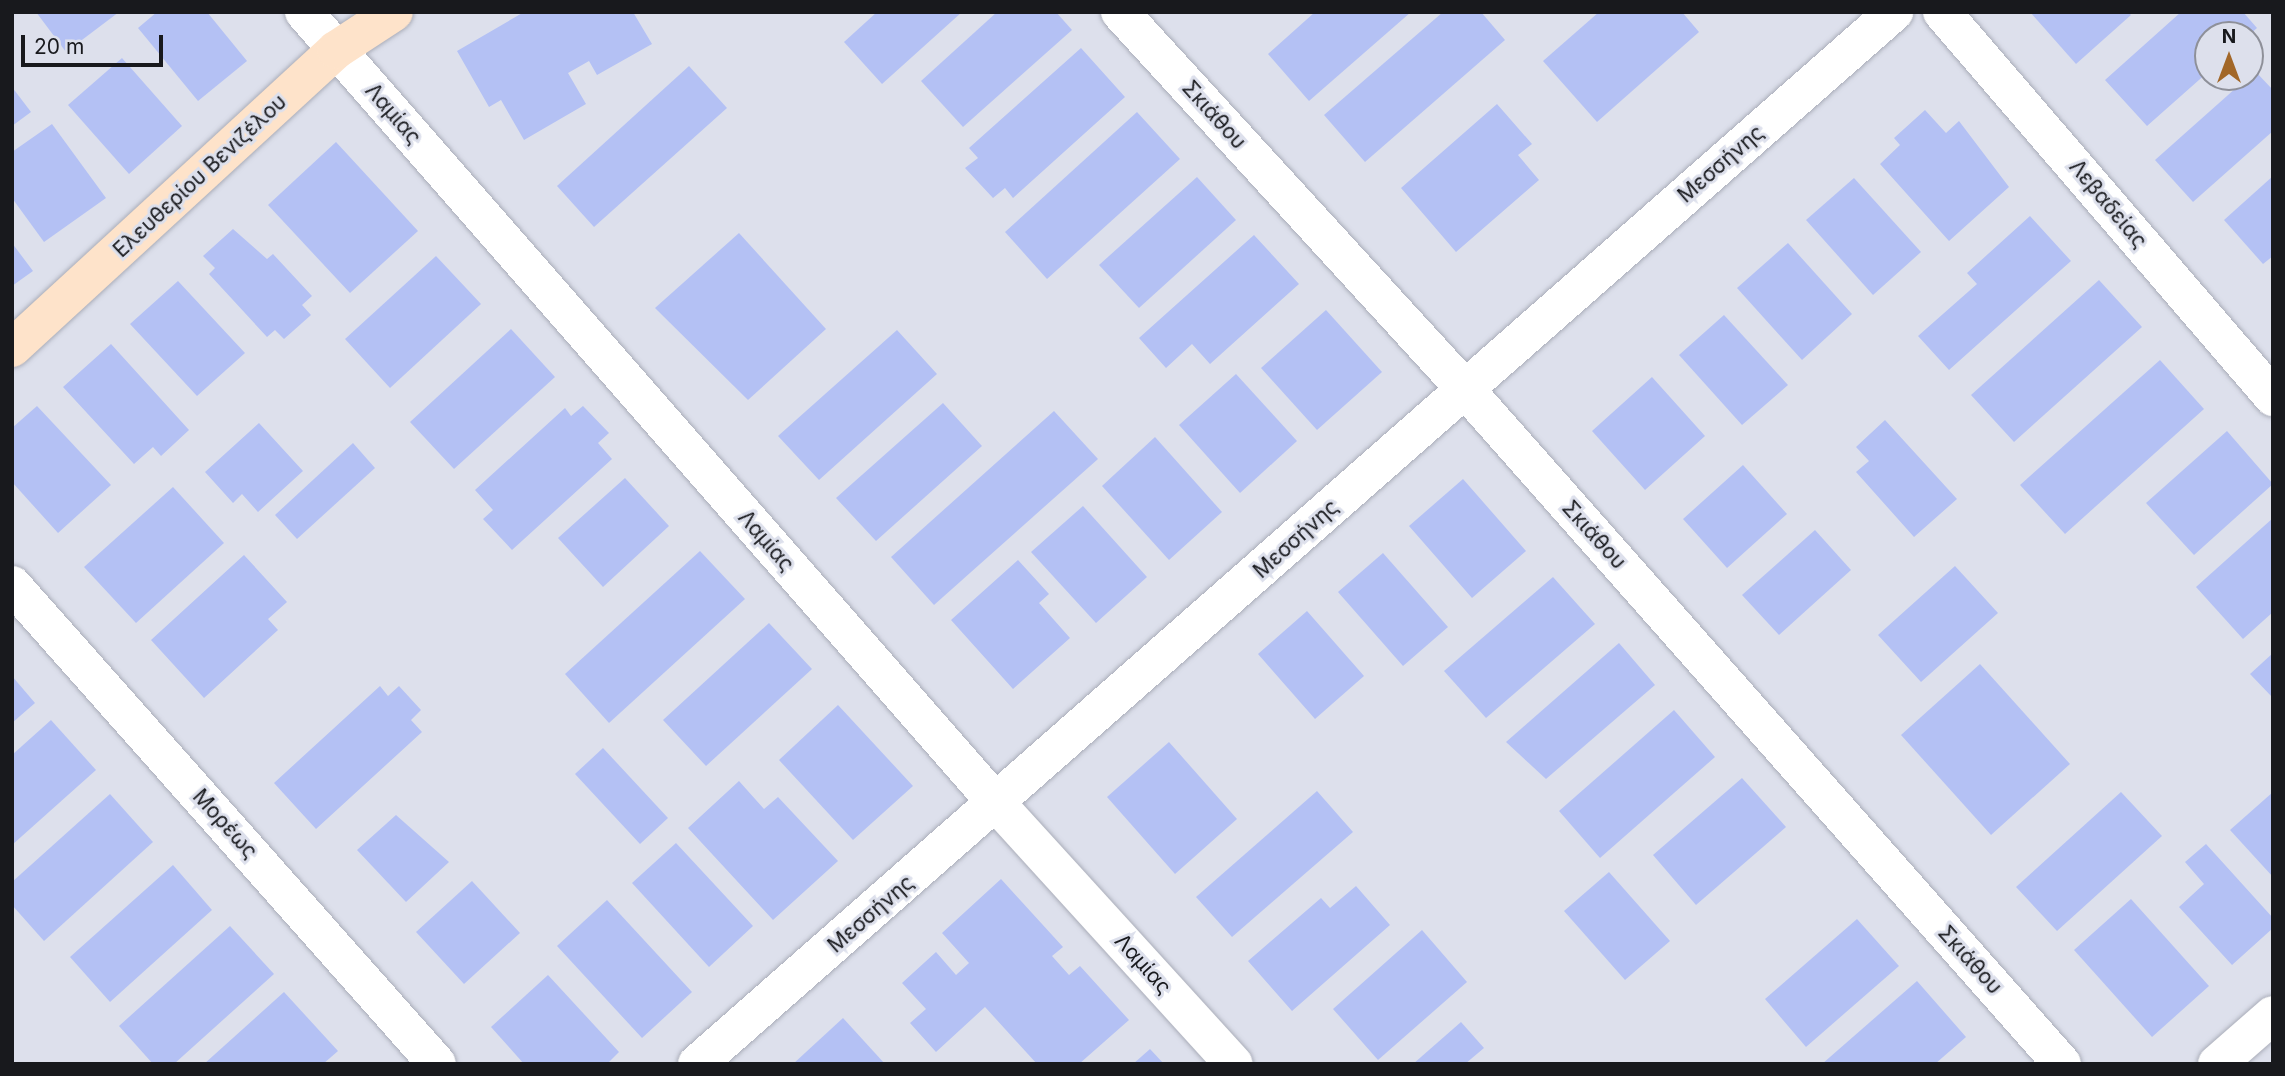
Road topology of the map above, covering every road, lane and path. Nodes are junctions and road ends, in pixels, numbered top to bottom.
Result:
1 (303, 12) edge
2 (394, 12) edge
3 (1120, 12) edge
4 (1894, 12) edge
5 (1942, 12) edge
6 (336, 50) junction
7 (12, 348) edge
8 (1465, 389) junction
9 (2273, 397) edge
10 (12, 585) edge
11 (998, 805) junction
12 (2273, 1015) edge
13 (437, 1064) edge
14 (696, 1064) edge
15 (1234, 1064) edge
16 (2062, 1064) edge
17 (2217, 1064) edge

1 - 6 street, Λαμίας
2 - 6 street, Ελευθερίου Βενιζέλου
3 - 8 street, Σκιάθου
4 - 8 street, Μεσσήνης
5 - 9 street, Λεβαδείας
6 - 7 street, Ελευθερίου Βενιζέλου
6 - 11 street, Λαμίας
8 - 11 street, Μεσσήνης
8 - 16 street, Σκιάθου
10 - 13 street, Μορέως
11 - 14 street, Μεσσήνης
11 - 15 street, Λαμίας
12 - 17 street

